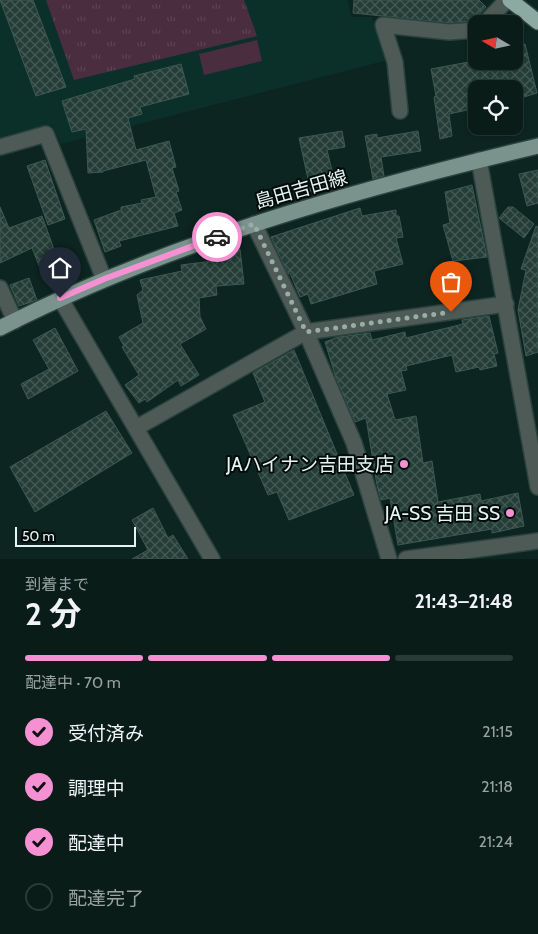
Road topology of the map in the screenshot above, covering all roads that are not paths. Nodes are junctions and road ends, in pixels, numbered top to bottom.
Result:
1 (513, 2) edge
2 (496, 15) edge
3 (538, 22) edge
4 (468, 31) edge
5 (400, 111) dead end
6 (538, 146) edge
7 (0, 147) edge
8 (479, 160) junction
9 (254, 224) junction
10 (104, 279) junction
11 (0, 288) edge
12 (60, 298) junction
13 (506, 304) junction
14 (15, 321) junction
15 (0, 328) edge
16 (306, 332) junction
17 (532, 418) edge
18 (136, 428) junction
19 (538, 487) edge
20 (538, 541) edge
21 (212, 559) edge
22 (389, 559) edge
23 (406, 559) edge

1 - 2 street
1 - 3 highway
4 - 5 street
6 - 8 main road, 島田吉田線
7 - 10 street
8 - 9 main road, 島田吉田線
8 - 13 street
9 - 10 main road, 島田吉田線
9 - 16 street
10 - 12 main road, 島田吉田線
11 - 14 street
12 - 14 main road, 島田吉田線
12 - 18 street
13 - 16 street
13 - 17 street
14 - 15 main road, 島田吉田線
16 - 18 street
16 - 22 street
17 - 19 street
18 - 21 street
20 - 23 street

